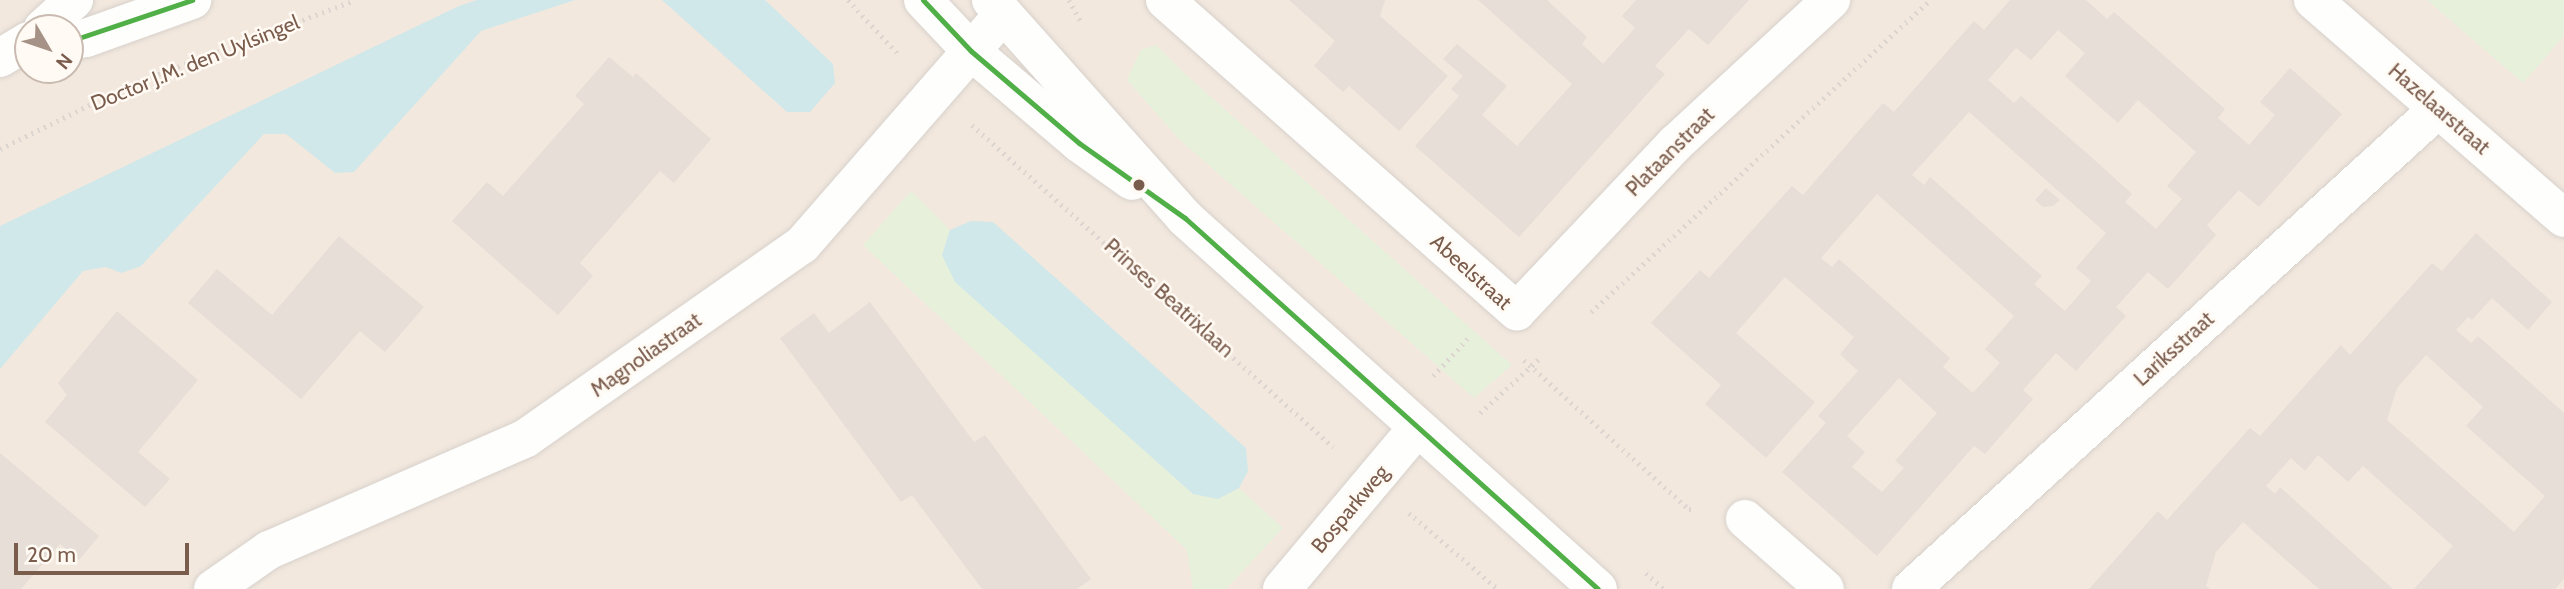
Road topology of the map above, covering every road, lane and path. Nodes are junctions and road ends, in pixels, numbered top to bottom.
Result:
1 (74, 0) edge
2 (192, 0) edge
3 (355, 0) edge
4 (848, 0) edge
5 (923, 0) edge
6 (1165, 0) edge
7 (1831, 0) edge
8 (1930, 0) edge
9 (2313, 0) edge
10 (996, 8) edge
11 (58, 14) edge
12 (84, 38) edge
13 (971, 51) junction
14 (936, 93) junction
15 (2438, 109) junction
16 (0, 149) edge
17 (1185, 218) junction
18 (2564, 218) edge
19 (1500, 317) junction
20 (1582, 320) dead end
21 (1541, 357) dead end
22 (1521, 358) dead end
23 (1531, 367) junction
24 (1430, 379) dead end
25 (1473, 419) dead end
26 (1417, 428) junction
27 (1373, 481) junction
28 (1745, 519) joint
29 (213, 589) edge
30 (1282, 589) edge
31 (1498, 589) edge
32 (1598, 589) edge
33 (1825, 589) edge
34 (1911, 589) edge

1 - 11 street
2 - 12 street
3 - 16 path, Doctor J.M. den Uylsingel
4 - 14 path, Prinses Beatrixlaan
5 - 13 street
6 - 19 street, Abeelstraat
7 - 19 street, Plataanstraat
8 - 20 path
9 - 15 street, Hazelaarstraat
10 - 13 street, Magnoliastraat
10 - 17 street
13 - 14 street, Magnoliastraat
13 - 17 street
14 - 27 path, Prinses Beatrixlaan
14 - 29 street, Magnoliastraat
15 - 18 street, Hazelaarstraat
15 - 34 street, Lariksstraat
17 - 26 street
19 - 24 path
21 - 23 path
22 - 23 path
23 - 25 path
23 - 28 path
26 - 27 street, Bosparkweg
26 - 32 street
27 - 30 street, Bosparkweg
27 - 31 path, Prinses Beatrixlaan
28 - 33 street

